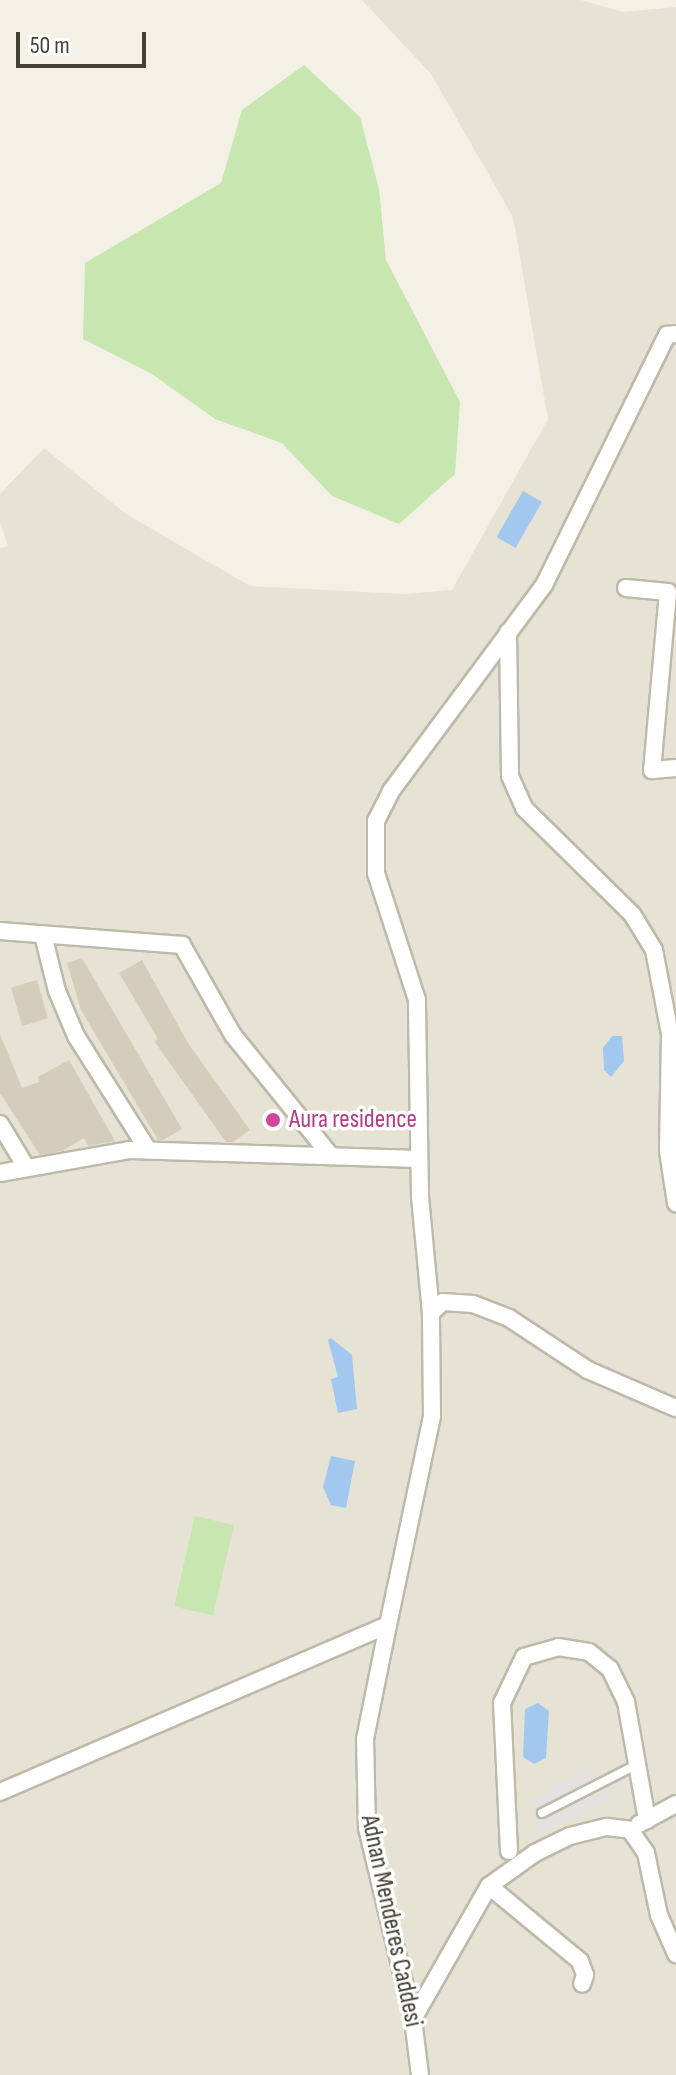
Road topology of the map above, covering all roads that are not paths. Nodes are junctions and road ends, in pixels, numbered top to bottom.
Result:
1 (676, 334) edge
2 (626, 588) dead end
3 (508, 632) junction
4 (676, 768) edge
5 (0, 931) edge
6 (43, 935) junction
7 (672, 1107) edge
8 (0, 1124) edge
9 (148, 1150) junction
10 (331, 1156) junction
11 (419, 1159) junction
12 (26, 1167) junction
13 (0, 1173) edge
14 (676, 1203) edge
15 (431, 1313) junction
16 (676, 1408) edge
17 (388, 1625) junction
18 (637, 1764) junction
19 (0, 1792) edge
20 (676, 1804) edge
21 (542, 1813) dead end
22 (647, 1820) junction
23 (630, 1830) junction
24 (509, 1851) dead end
25 (489, 1886) junction
26 (676, 1954) edge
27 (582, 1984) dead end
28 (413, 2019) junction
29 (420, 2075) edge

1 - 3 street, Adnan Menderes Caddesi
2 - 4 street
3 - 7 street
3 - 11 street, Adnan Menderes Caddesi
5 - 6 street
6 - 9 street
6 - 10 street
7 - 14 street
8 - 12 street
9 - 10 street
9 - 12 street
10 - 11 street
11 - 15 street, Adnan Menderes Caddesi
12 - 13 street
15 - 16 street
15 - 17 street, Adnan Menderes Caddesi
17 - 19 street
17 - 28 street, Adnan Menderes Caddesi
18 - 21 lane
18 - 22 street
18 - 24 street
20 - 22 street
22 - 23 street
23 - 25 street
23 - 26 street
25 - 27 street
25 - 28 street
28 - 29 street, Adnan Menderes Caddesi

